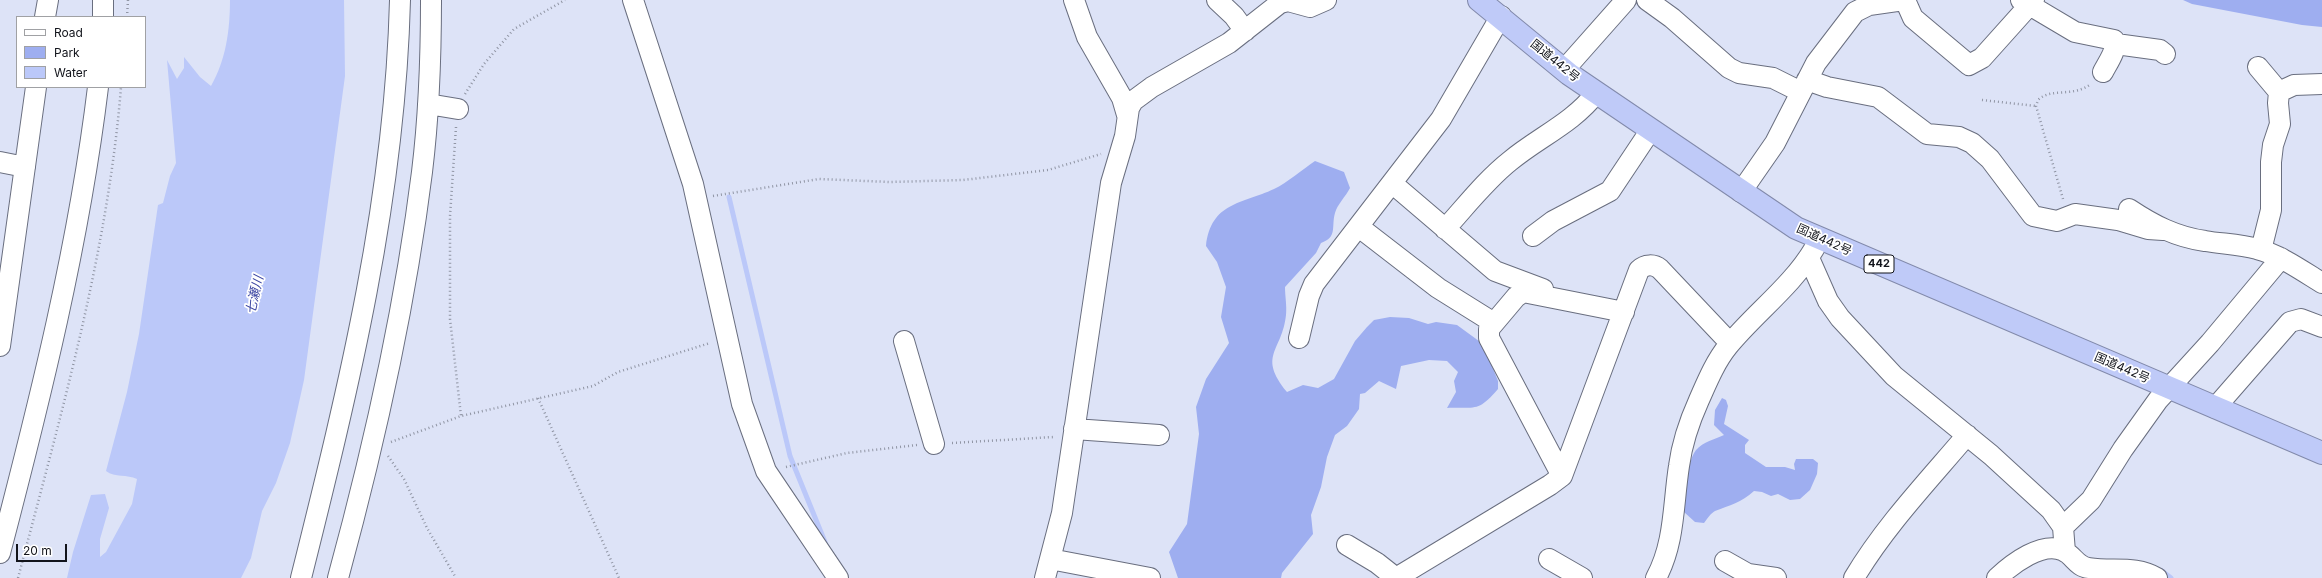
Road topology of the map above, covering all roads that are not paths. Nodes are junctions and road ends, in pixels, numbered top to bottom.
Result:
1 (48, 0) edge
2 (103, 0) edge
3 (400, 0) edge
4 (431, 0) edge
5 (633, 0) edge
6 (1074, 0) edge
7 (1217, 0) edge
8 (1326, 0) edge
9 (1626, 0) edge
10 (1647, 0) edge
11 (1904, 0) edge
12 (2028, 2) edge
13 (1492, 6) edge
14 (1851, 8) edge
15 (45, 16) edge
16 (103, 16) edge
17 (1245, 31) junction
18 (2116, 44) junction
19 (2165, 54) dead end
20 (2258, 67) dead end
21 (1564, 70) junction
22 (2103, 72) road end
23 (2322, 84) edge
24 (1804, 86) junction
25 (36, 88) edge
26 (98, 88) edge
27 (2279, 92) junction
28 (1596, 93) junction
29 (428, 104) junction
30 (458, 109) road end
31 (1127, 115) junction
32 (1650, 130) junction
33 (0, 162) edge
34 (25, 167) junction
35 (1393, 184) junction
36 (1741, 192) junction
37 (2129, 209) dead end
38 (1359, 227) junction
39 (1445, 229) junction
40 (2163, 230) junction
41 (1533, 236) dead end
42 (1820, 239) junction
43 (2262, 250) junction
44 (1809, 258) junction
45 (2281, 258) junction
46 (2322, 283) edge
47 (1550, 296) junction
48 (1624, 312) junction
49 (1494, 323) junction
50 (2322, 327) edge
51 (1299, 338) dead end
52 (904, 341) dead end
53 (1730, 343) junction
54 (0, 346) edge
55 (2169, 388) junction
56 (2215, 408) junction
57 (1074, 429) junction
58 (1159, 435) dead end
59 (1967, 435) junction
60 (934, 444) dead end
61 (2322, 453) edge
62 (1562, 476) junction
63 (2063, 527) junction
64 (1346, 545) dead end
65 (2065, 552) junction
66 (0, 553) edge
67 (1050, 559) junction
68 (1549, 559) dead end
69 (1725, 561) dead end
70 (302, 578) edge
71 (338, 578) edge
72 (838, 578) edge
73 (1044, 578) edge
74 (1150, 578) edge
75 (1396, 578) edge
76 (1582, 578) edge
77 (1656, 578) edge
78 (1776, 578) edge
79 (1854, 578) edge
80 (1997, 578) edge
81 (2157, 578) edge

1 - 15 street
2 - 16 street
3 - 70 street
4 - 29 street
5 - 72 street
6 - 31 street
7 - 17 street
8 - 17 street
9 - 21 street
10 - 24 street
11 - 12 street
11 - 14 street
12 - 18 street
13 - 21 highway, 国道442号 / 442
13 - 35 street
14 - 24 street
17 - 31 street
18 - 19 street
18 - 22 street
20 - 27 street
21 - 28 highway, 国道442号 / 442
23 - 27 street
24 - 36 street
24 - 40 street
25 - 34 street
26 - 66 street
27 - 43 street
28 - 32 highway, 国道442号 / 442
28 - 39 street
29 - 30 street
29 - 71 street
31 - 57 street
32 - 36 highway, 国道442号 / 442
32 - 41 street
33 - 34 street
34 - 54 street
35 - 38 street
35 - 39 street
36 - 42 highway, 国道442号 / 442
37 - 40 street
38 - 49 street
38 - 51 street
39 - 47 street
40 - 43 street
42 - 44 street
42 - 55 highway, 国道442号 / 442
43 - 45 street
44 - 53 street
44 - 59 street
45 - 46 street
45 - 55 street
47 - 48 street
47 - 49 street
48 - 53 street
48 - 62 street
49 - 62 street
50 - 56 street
52 - 60 street
53 - 77 street
55 - 56 highway, 国道442号 / 442
55 - 63 street
56 - 61 highway, 国道442号 / 442
57 - 58 street
57 - 67 street
59 - 63 street
59 - 79 street
62 - 75 street
63 - 65 street
64 - 75 street
65 - 80 street
65 - 81 street
67 - 73 street
67 - 74 street
68 - 76 street
69 - 78 street

